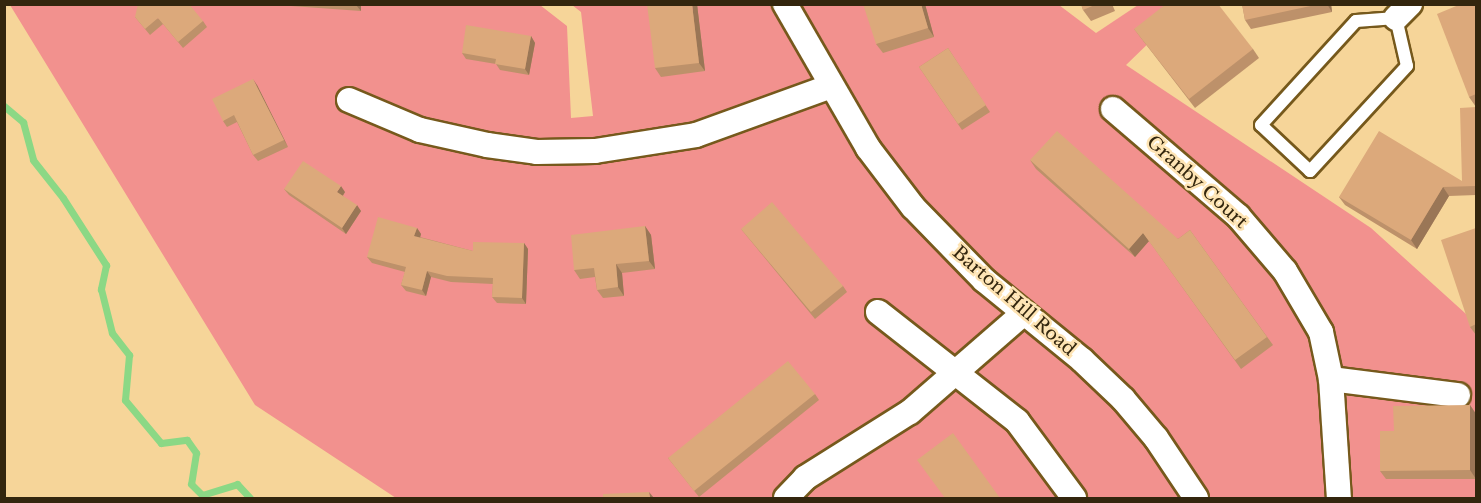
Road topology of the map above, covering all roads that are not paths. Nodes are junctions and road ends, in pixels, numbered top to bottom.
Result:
1 (785, 4) edge
2 (1403, 11) edge
3 (831, 86) junction
4 (349, 100) dead end
5 (1113, 109) dead end
6 (878, 312) dead end
7 (1024, 313) junction
8 (958, 371) junction
9 (1331, 379) junction
10 (1458, 395) dead end
11 (786, 498) edge
12 (1074, 498) edge
13 (1196, 498) edge
14 (1339, 498) edge

1 - 3 street, Barton Hill Road
2 - 2 lane
3 - 4 street
3 - 7 street, Barton Hill Road
5 - 9 street, Granby Court
6 - 8 street
7 - 8 street
7 - 13 street, Barton Hill Road
8 - 11 street
8 - 12 street
9 - 10 street
9 - 14 street, Granby Court

